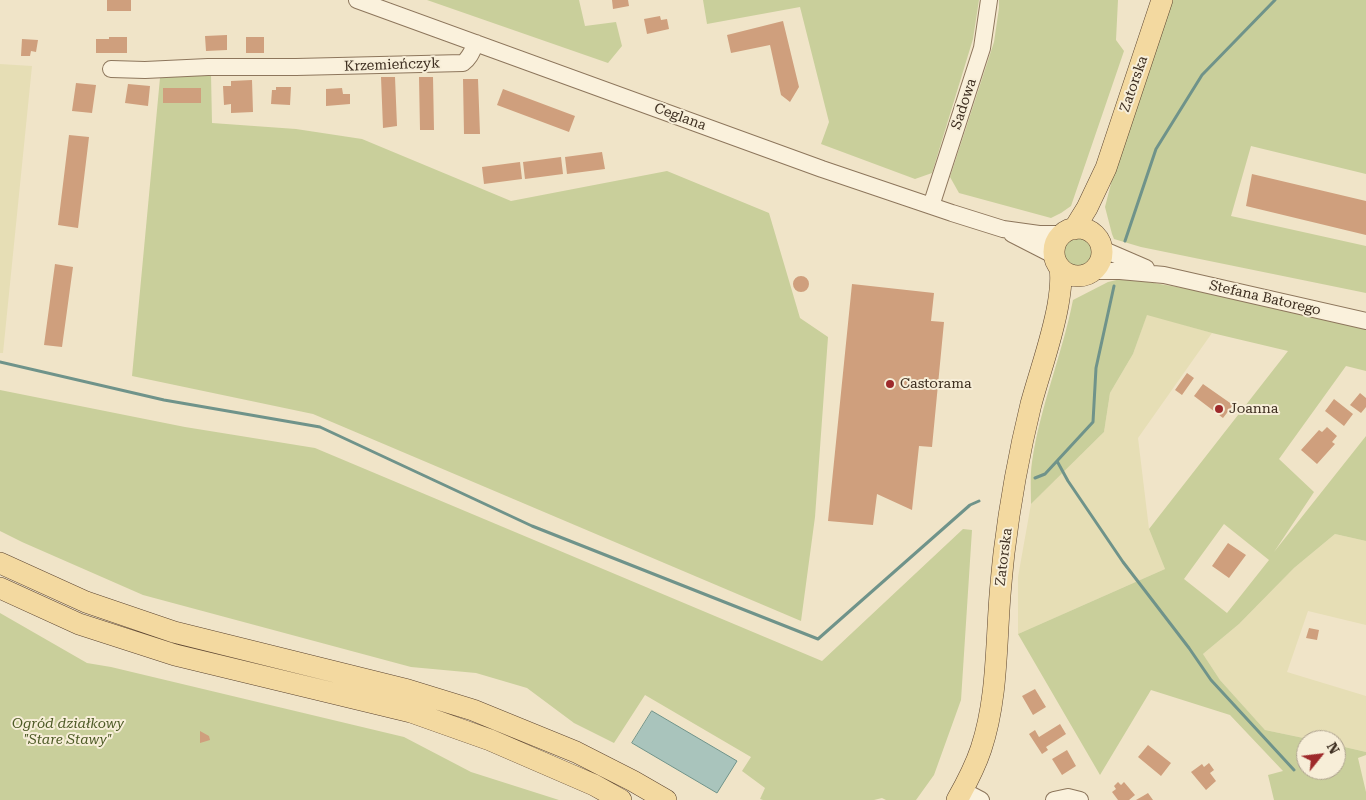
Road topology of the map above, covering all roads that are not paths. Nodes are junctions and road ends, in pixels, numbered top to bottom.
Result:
1 (357, 0) edge
2 (989, 0) edge
3 (1162, 0) edge
4 (476, 43) junction
5 (111, 69) dead end
6 (1106, 168) junction
7 (931, 206) junction
8 (1003, 229) junction
9 (1069, 231) junction
10 (1100, 243) junction
11 (1057, 262) junction
12 (1090, 273) junction
13 (1164, 275) junction
14 (1366, 321) edge
15 (1055, 324) junction
16 (0, 564) edge
17 (0, 588) edge
18 (960, 795) edge
19 (621, 800) edge
20 (666, 800) edge
21 (981, 800) edge
22 (1054, 800) edge
23 (1080, 800) edge

1 - 4 street, Ceglana
2 - 7 street, Sadowa
3 - 6 main road, Zatorska
4 - 5 street, Krzemieńczyk
4 - 7 street, Ceglana
6 - 9 main road, Zatorska
6 - 10 main road, Zatorska
7 - 8 street, Ceglana
8 - 9 street, Ceglana
8 - 11 street, Ceglana
9 - 10 main road
9 - 11 main road
10 - 12 main road
10 - 13 street, Stefana Batorego
11 - 12 main road
11 - 15 main road, Zatorska
12 - 13 street, Stefana Batorego
12 - 15 main road, Zatorska
13 - 14 street, Stefana Batorego
15 - 18 main road, Zatorska
16 - 20 main road
17 - 19 main road
18 - 21 street, Zatorska
22 - 23 street

